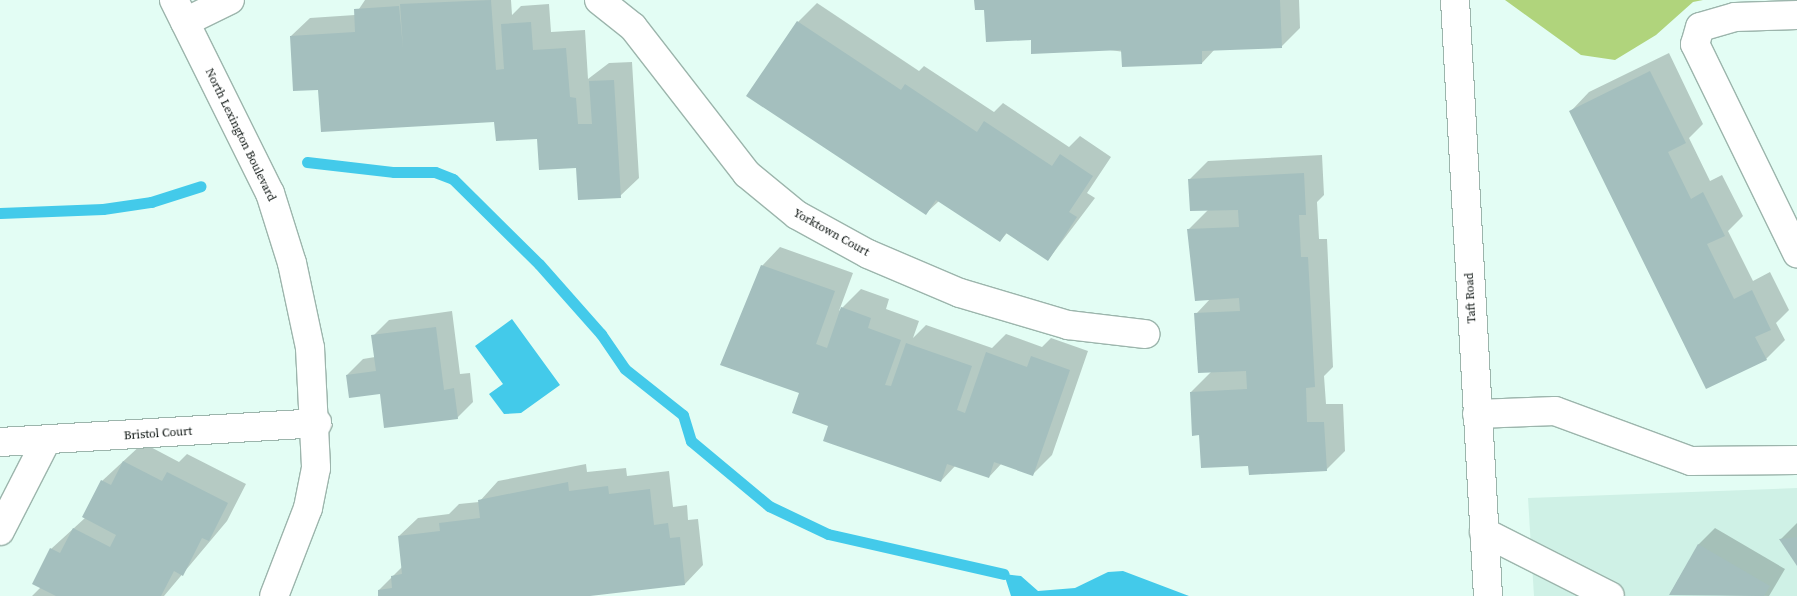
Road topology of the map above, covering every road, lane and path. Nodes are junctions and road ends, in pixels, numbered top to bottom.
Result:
1 (230, 0) edge
2 (599, 0) edge
3 (1455, 0) edge
4 (180, 11) edge
5 (1797, 15) edge
6 (1797, 253) edge
7 (1145, 334) dead end
8 (1477, 414) junction
9 (316, 423) junction
10 (46, 441) junction
11 (0, 442) edge
12 (1797, 460) edge
13 (0, 531) edge
14 (1484, 532) junction
15 (1603, 594) edge
16 (274, 596) edge
17 (1488, 596) edge

1 - 4 street
2 - 7 street, Yorktown Court
3 - 8 street, Taft Road
4 - 9 street, North Lexington Boulevard
5 - 6 street
8 - 12 street
8 - 14 street, Taft Road
9 - 10 street, Bristol Court
9 - 16 street, North Lexington Boulevard
10 - 11 street, Bristol Court
10 - 13 street
14 - 15 street
14 - 17 street, Taft Road

